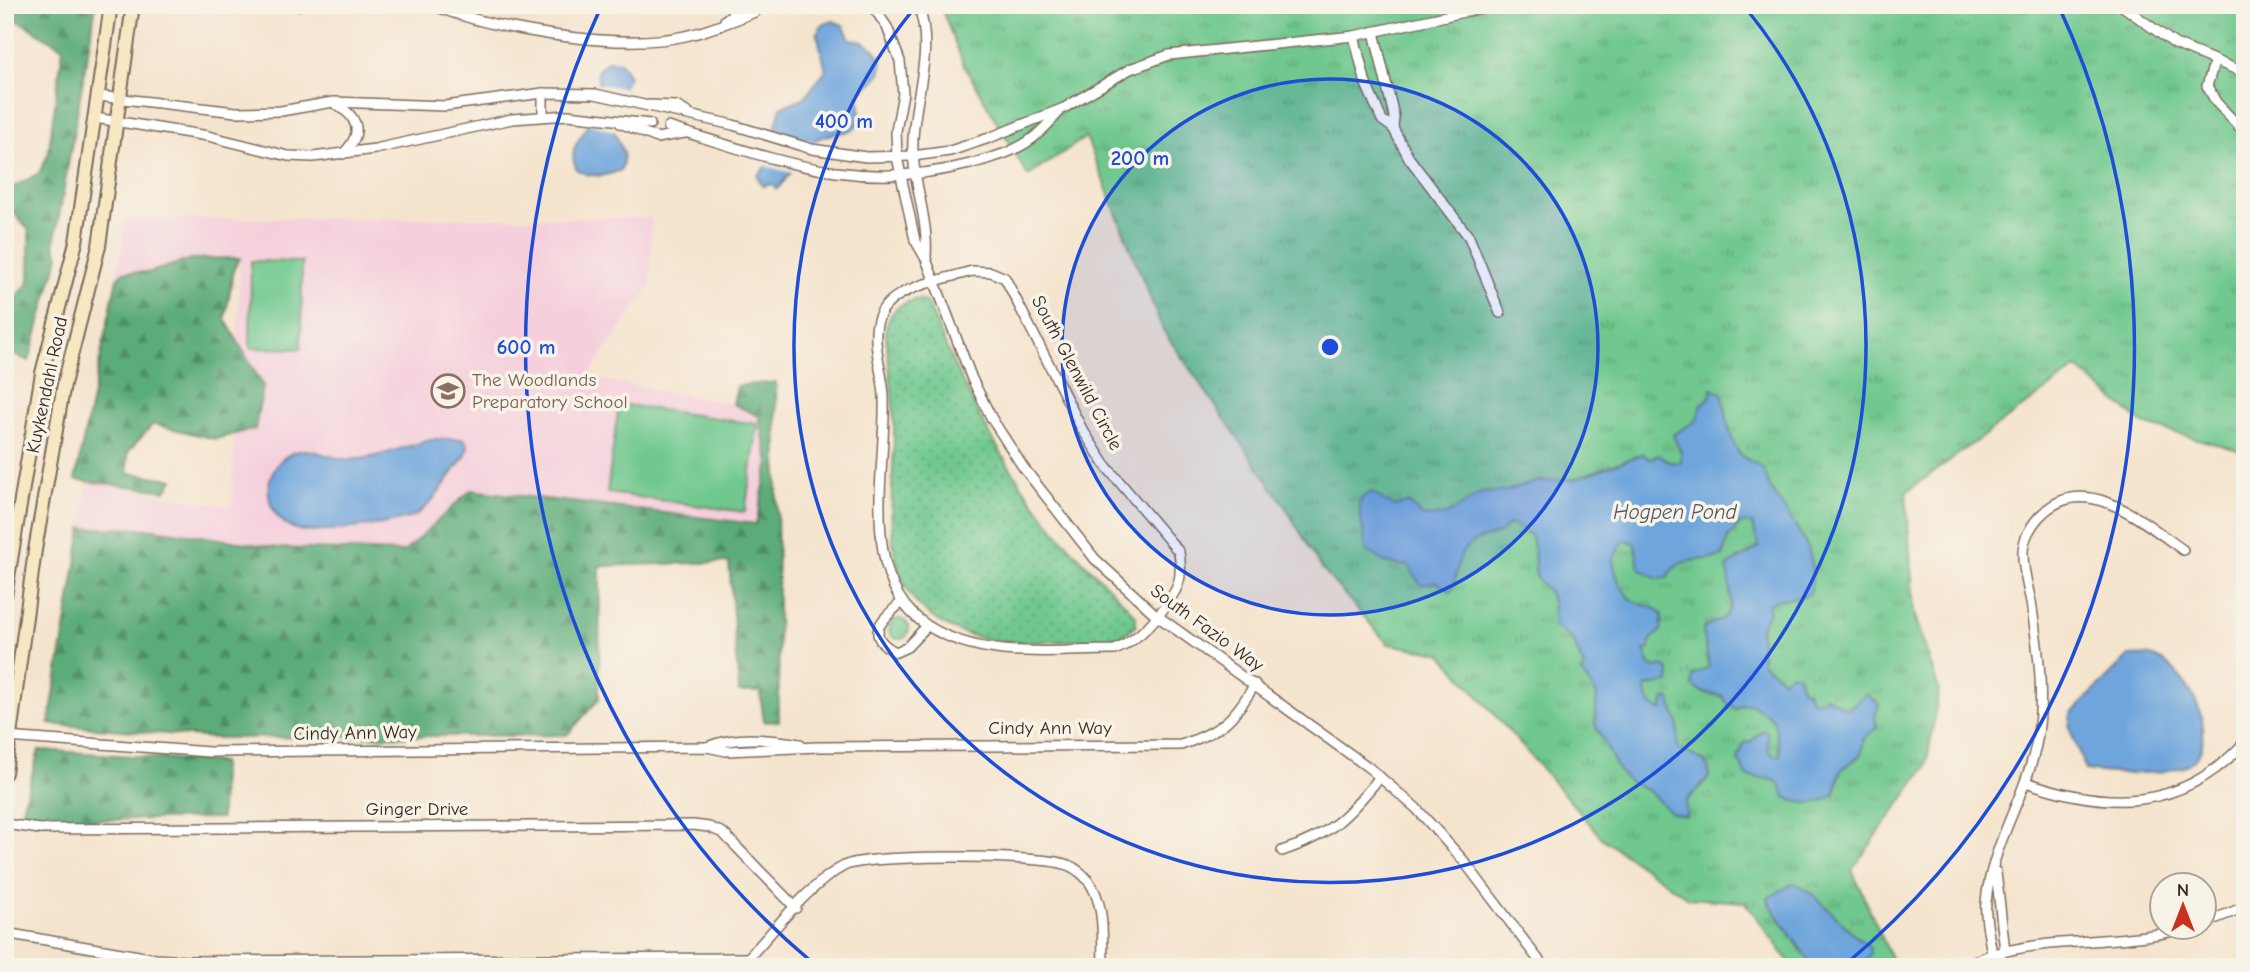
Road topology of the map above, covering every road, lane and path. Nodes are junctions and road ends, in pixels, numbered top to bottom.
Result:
1 (111, 5) edge
2 (133, 5) edge
3 (290, 5) edge
4 (299, 5) edge
5 (432, 5) edge
6 (468, 5) edge
7 (744, 5) edge
8 (762, 5) edge
9 (872, 5) edge
10 (918, 5) edge
11 (1472, 5) edge
12 (1496, 5) edge
13 (2121, 5) edge
14 (1458, 12) junction
15 (464, 17) junction
16 (719, 26) junction
17 (1374, 33) junction
18 (1354, 36) junction
19 (2214, 63) junction
20 (2245, 73) edge
21 (542, 93) junction
22 (98, 96) junction
23 (121, 99) junction
24 (333, 102) junction
25 (1064, 108) junction
26 (690, 114) junction
27 (543, 116) junction
28 (95, 118) junction
29 (117, 122) junction
30 (618, 122) junction
31 (650, 124) dead end
32 (668, 127) dead end
33 (1393, 128) junction
34 (2245, 132) edge
35 (685, 133) junction
36 (341, 155) junction
37 (912, 156) junction
38 (897, 157) junction
39 (916, 174) junction
40 (899, 176) junction
41 (926, 259) junction
42 (933, 283) junction
43 (1500, 313) dead end
44 (35, 550) junction
45 (2183, 550) dead end
46 (8, 554) edge
47 (33, 565) junction
48 (5, 596) edge
49 (902, 602) junction
50 (1156, 615) junction
51 (927, 626) junction
52 (1255, 684) junction
53 (9, 738) edge
54 (2245, 742) edge
55 (5, 773) edge
56 (1380, 776) junction
57 (2026, 782) junction
58 (5, 824) edge
59 (1282, 851) dead end
60 (1995, 863) junction
61 (2245, 907) edge
62 (796, 908) junction
63 (2218, 918) edge
64 (5, 933) edge
65 (2148, 937) edge
66 (2005, 951) junction
67 (1992, 955) junction
68 (748, 958) junction
69 (757, 967) edge
70 (1102, 967) edge
71 (1544, 967) edge
72 (1960, 967) edge

1 - 22 main road, Kuykendahl Road
2 - 23 main road, Kuykendahl Road
3 - 4 street
5 - 15 street
6 - 15 street
7 - 16 street
8 - 16 street
9 - 38 street, South Fazio Way
10 - 37 street
11 - 14 street
12 - 14 street
13 - 19 street
14 - 17 street
15 - 16 street
17 - 18 street
17 - 33 street
18 - 25 street
18 - 33 street
19 - 20 street
19 - 34 street
21 - 24 street
21 - 26 street
21 - 27 street
22 - 23 street
22 - 28 main road, Kuykendahl Road
23 - 24 street
23 - 29 main road, Kuykendahl Road
24 - 36 street
25 - 37 street
25 - 39 street
26 - 35 street
26 - 38 street
27 - 30 street
27 - 36 street
28 - 29 street
28 - 46 main road, Kuykendahl Road
29 - 36 street
29 - 44 main road, Kuykendahl Road
30 - 31 street
30 - 35 street
32 - 35 street
33 - 43 street
35 - 40 street
37 - 38 street
37 - 39 street, South Fazio Way
38 - 40 street, South Fazio Way
39 - 40 street
39 - 41 street, South Fazio Way
40 - 41 street, South Fazio Way
41 - 42 street, South Fazio Way
42 - 49 street, South Glenwild Circle
42 - 50 street, South Fazio Way
42 - 50 street, South Glenwild Circle
44 - 46 main road
44 - 47 main road, Kuykendahl Road
45 - 57 street
46 - 47 main road
46 - 48 main road, Kuykendahl Road
47 - 53 main road, Kuykendahl Road
49 - 51 street, South Glenwild Circle
49 - 51 street
50 - 51 street, South Glenwild Circle
50 - 52 street, South Fazio Way
52 - 53 street, Cindy Ann Way
52 - 56 street, South Fazio Way
53 - 55 main road, Kuykendahl Road
54 - 57 street
56 - 59 street
56 - 71 street, South Fazio Way
57 - 60 street
58 - 62 street, Ginger Drive
60 - 66 street
60 - 67 street
61 - 63 street
62 - 68 street
62 - 70 street
64 - 68 street
65 - 66 street
66 - 67 street
67 - 72 street
68 - 69 street

